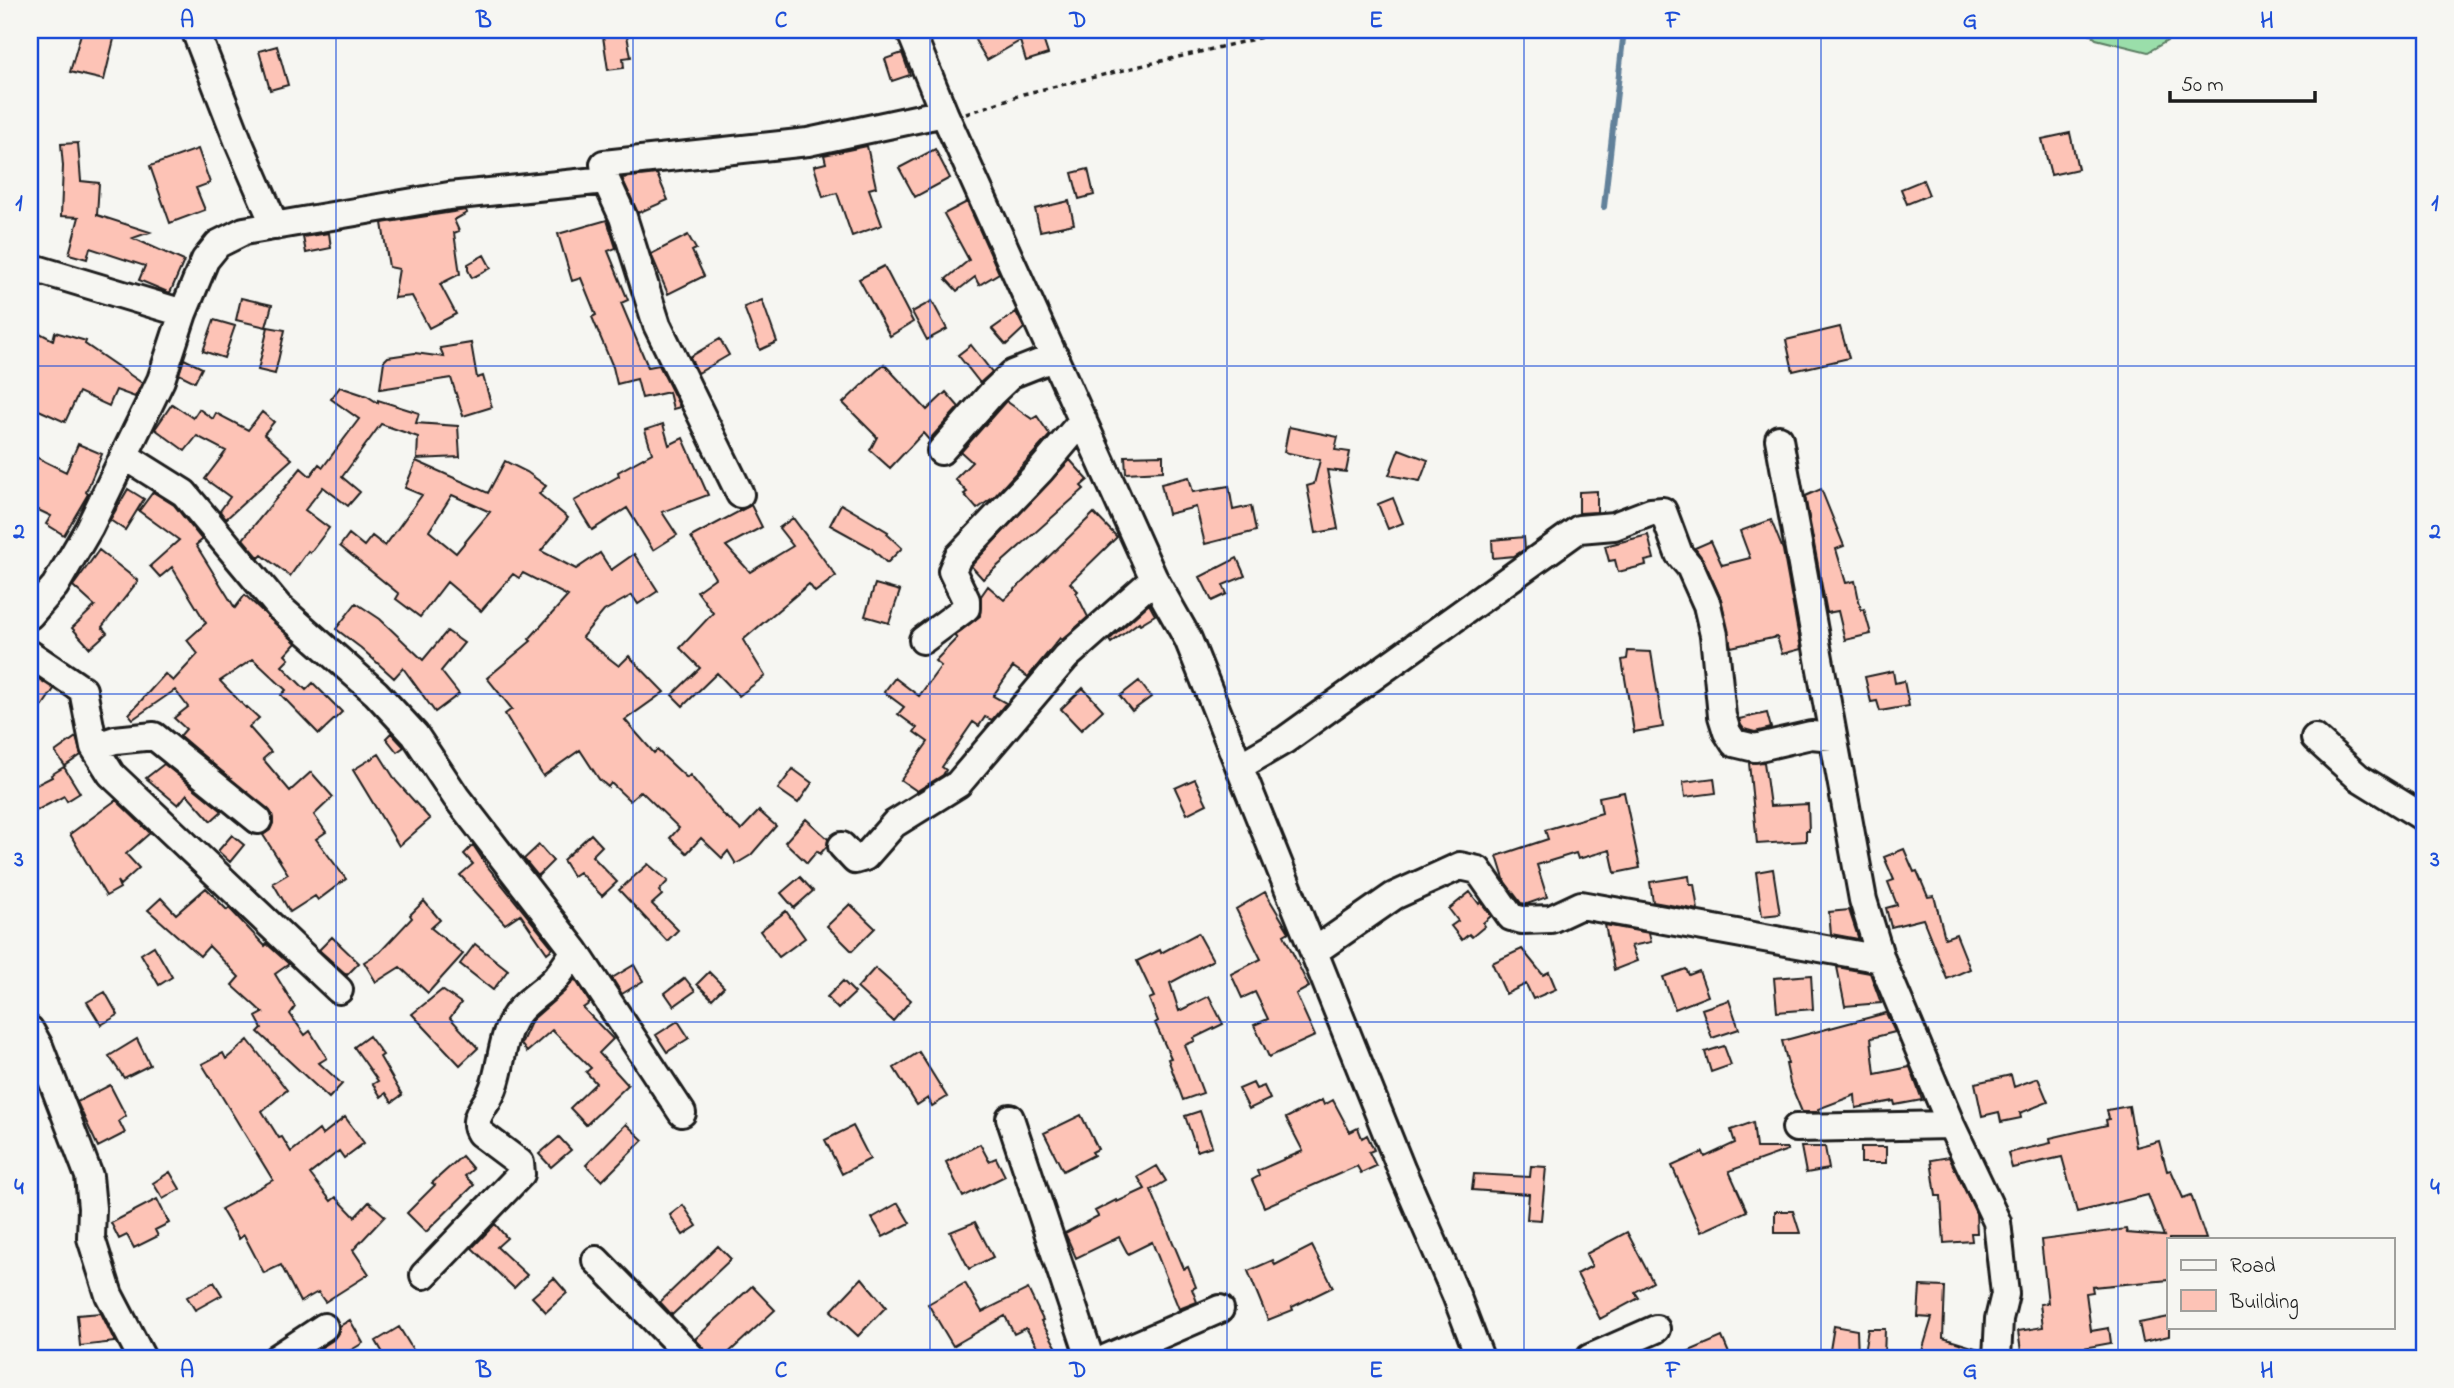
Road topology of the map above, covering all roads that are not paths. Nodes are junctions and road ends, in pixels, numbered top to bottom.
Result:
1 (195, 30) edge
2 (913, 31) edge
3 (946, 117) junction
4 (606, 180) junction
5 (275, 226) junction
6 (30, 267) edge
7 (183, 313) junction
8 (1055, 357) junction
9 (1083, 420) junction
10 (1779, 439) dead end
11 (941, 451) dead end
12 (125, 456) junction
13 (740, 494) dead end
14 (1154, 579) junction
15 (30, 615) edge
16 (923, 640) dead end
17 (30, 654) edge
18 (1833, 737) junction
19 (2315, 738) dead end
20 (94, 747) junction
21 (1240, 766) junction
22 (2424, 818) edge
23 (258, 820) dead end
24 (842, 846) dead end
25 (575, 951) junction
26 (1315, 951) junction
27 (1881, 959) junction
28 (339, 990) dead end
29 (30, 1030) edge
30 (682, 1113) dead end
31 (1010, 1118) dead end
32 (1951, 1125) junction
33 (1796, 1128) dead end
34 (596, 1260) dead end
35 (424, 1275) dead end
36 (1220, 1309) dead end
37 (324, 1327) dead end
38 (1656, 1329) dead end
39 (142, 1358) edge
40 (277, 1358) edge
41 (692, 1358) edge
42 (1090, 1358) edge
43 (1107, 1358) edge
44 (1480, 1358) edge
45 (1590, 1358) edge
46 (1997, 1358) edge

1 - 5 street
2 - 3 street
3 - 4 street
3 - 8 street
4 - 5 street
4 - 13 street
5 - 7 street
6 - 7 street
7 - 12 street
8 - 9 street
8 - 11 street
9 - 14 street
9 - 16 street
10 - 18 street
12 - 15 street
12 - 25 street
14 - 21 street
14 - 24 street
17 - 20 street
18 - 21 street
18 - 27 street
19 - 22 street
20 - 23 street
20 - 28 street
21 - 26 street
25 - 30 street
25 - 35 street
26 - 27 street
26 - 44 street
27 - 32 street
29 - 39 street
31 - 42 street
32 - 33 street
32 - 46 street
34 - 41 street
36 - 43 street
37 - 40 street
38 - 45 street

